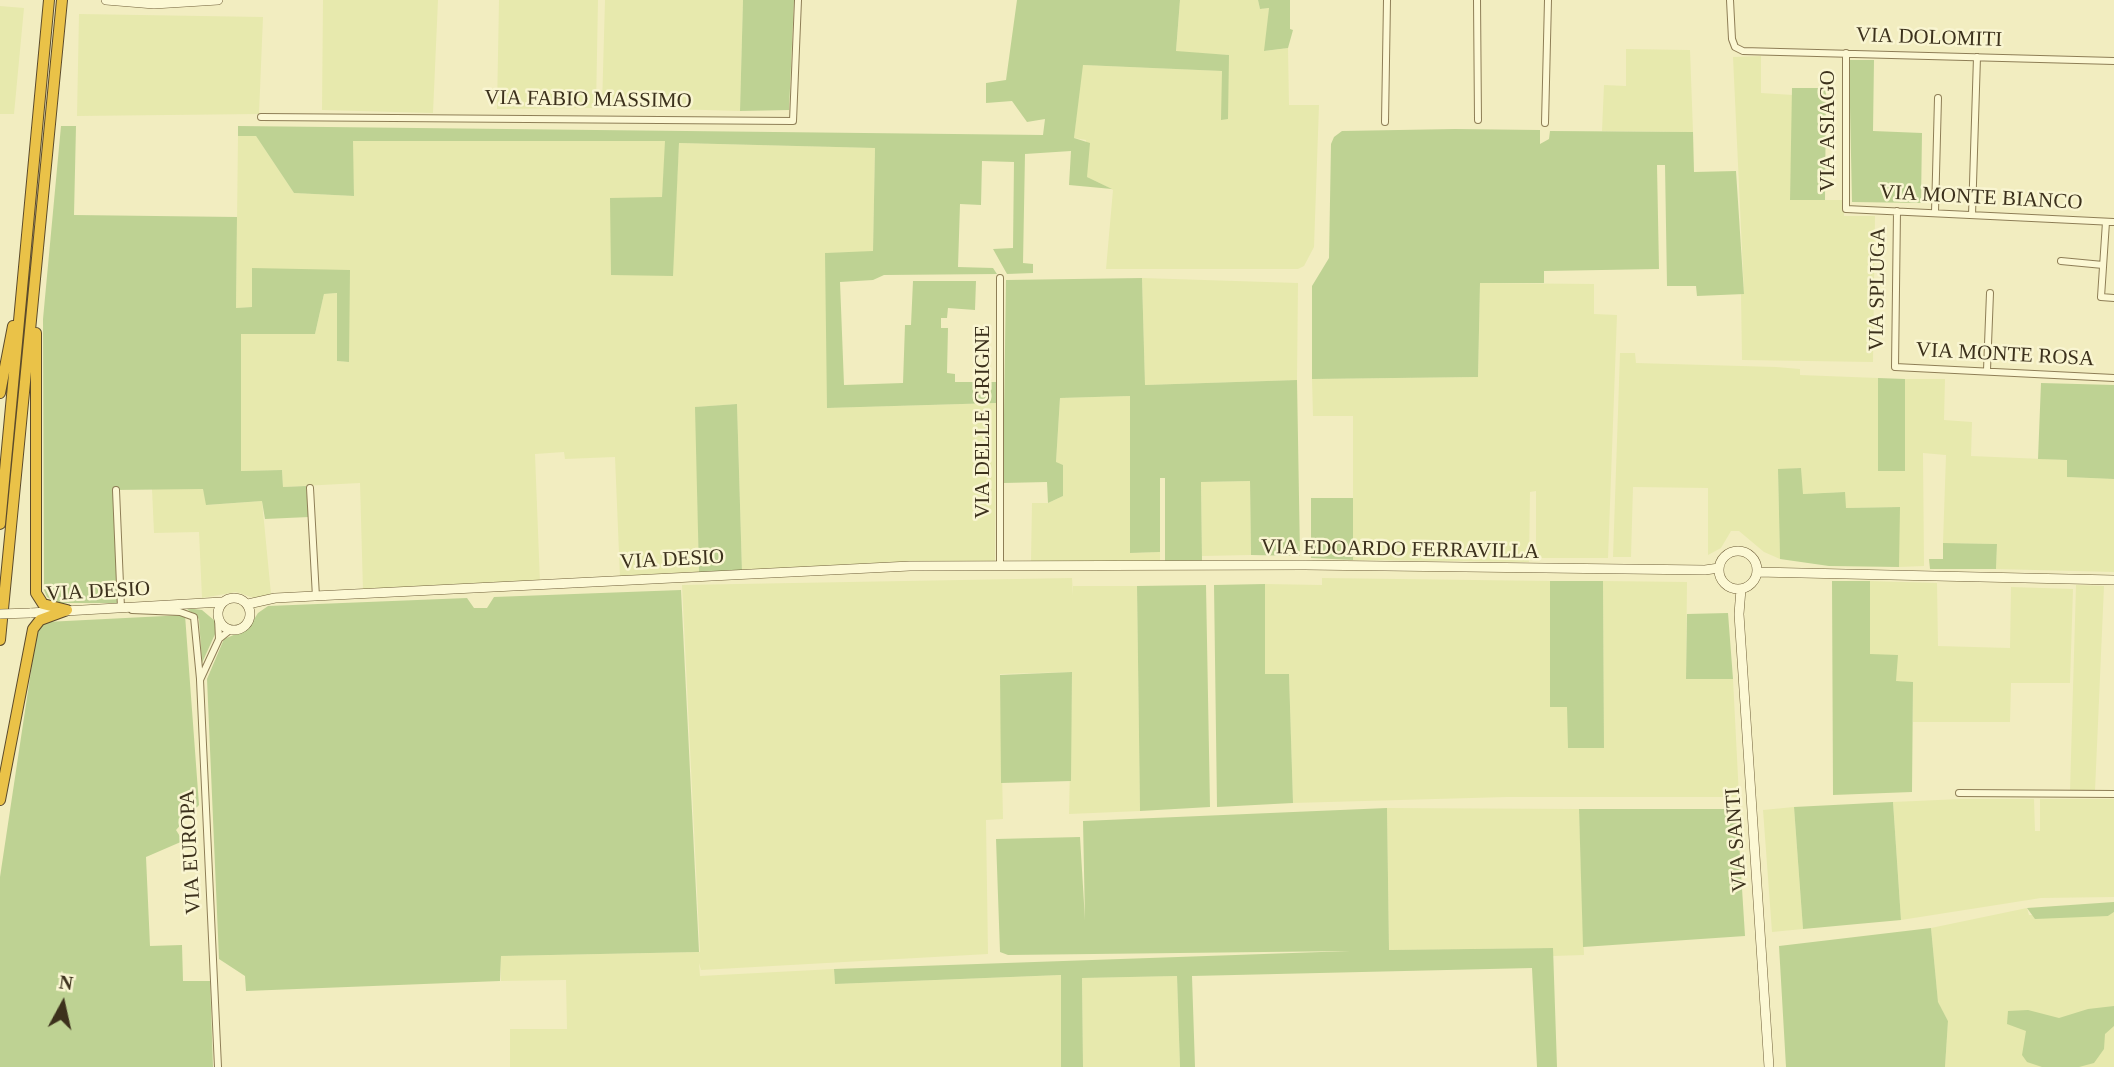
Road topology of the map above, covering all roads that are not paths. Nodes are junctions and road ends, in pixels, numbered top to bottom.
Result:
1 (49, 0) edge
2 (62, 0) edge
3 (106, 0) edge
4 (218, 0) edge
5 (798, 0) edge
6 (1387, 0) edge
7 (1478, 0) edge
8 (1548, 0) edge
9 (1730, 0) edge
10 (1846, 53) junction
11 (1978, 57) junction
12 (2114, 61) edge
13 (1938, 98) dead end
14 (261, 117) dead end
15 (1478, 120) dead end
16 (1385, 122) dead end
17 (1545, 123) dead end
18 (1846, 209) joint
19 (1897, 211) junction
20 (1936, 212) junction
21 (1972, 215) junction
22 (2106, 222) junction
23 (2114, 222) edge
24 (2061, 261) dead end
25 (2103, 265) junction
26 (36, 273) junction
27 (1000, 278) dead end
28 (1990, 293) dead end
29 (21, 296) junction
30 (2114, 298) edge
31 (1895, 367) joint
32 (1987, 370) junction
33 (2114, 378) edge
34 (0, 393) edge
35 (310, 488) dead end
36 (116, 490) dead end
37 (0, 524) edge
38 (1000, 565) junction
39 (1080, 566) joint
40 (1719, 568) junction
41 (1757, 572) junction
42 (2114, 580) edge
43 (1730, 588) junction
44 (1741, 589) junction
45 (316, 597) junction
46 (222, 602) junction
47 (198, 604) junction
48 (122, 608) junction
49 (249, 609) junction
50 (67, 610) junction
51 (1739, 611) junction
52 (0, 614) edge
53 (218, 615) junction
54 (230, 630) junction
55 (219, 639) junction
56 (0, 640) edge
57 (200, 680) junction
58 (1959, 793) dead end
59 (2114, 794) edge
60 (0, 800) edge
61 (218, 1067) edge
62 (1769, 1067) edge

1 - 29 highway
2 - 26 highway
3 - 4 street
5 - 14 street, VIA FABIO MASSIMO
6 - 16 street
7 - 15 street
8 - 17 street
9 - 10 street, VIA DOLOMITI
10 - 11 street, VIA DOLOMITI
10 - 18 street, VIA ASIAGO
11 - 12 street, VIA DOLOMITI
11 - 21 street
13 - 20 street
18 - 19 street, VIA MONTE BIANCO
19 - 20 street, VIA MONTE BIANCO
19 - 31 street, VIA SPLUGA
20 - 21 street, VIA MONTE BIANCO
21 - 22 street, VIA MONTE BIANCO
22 - 23 street, VIA MONTE BIANCO
22 - 25 street
24 - 25 street
25 - 30 street
26 - 50 highway
26 - 56 highway
27 - 38 street, VIA DELLE GRIGNE
28 - 32 street
29 - 34 highway
29 - 37 highway
31 - 32 street, VIA MONTE ROSA
32 - 33 street, VIA MONTE ROSA
35 - 45 street
36 - 48 street
38 - 39 street, VIA DESIO
38 - 45 street, VIA DESIO
39 - 40 street, VIA EDOARDO FERRAVILLA
40 - 41 street
40 - 43 street
41 - 42 street
41 - 44 street
43 - 44 street
43 - 51 street, VIA SANTI
44 - 51 street, VIA SANTI
45 - 49 street, VIA DESIO
46 - 47 street, VIA DESIO
46 - 49 street
46 - 53 street
47 - 48 street, VIA DESIO
47 - 53 street, VIA DESIO
48 - 50 street, VIA DESIO
48 - 57 street
49 - 54 street
50 - 52 street, VIA DESIO, bridge
50 - 60 highway
51 - 62 street, VIA SANTI
53 - 54 street
53 - 55 street, VIA EUROPA
54 - 55 street, VIA EUROPA
55 - 57 street, VIA EUROPA
57 - 61 street, VIA EUROPA
58 - 59 street

